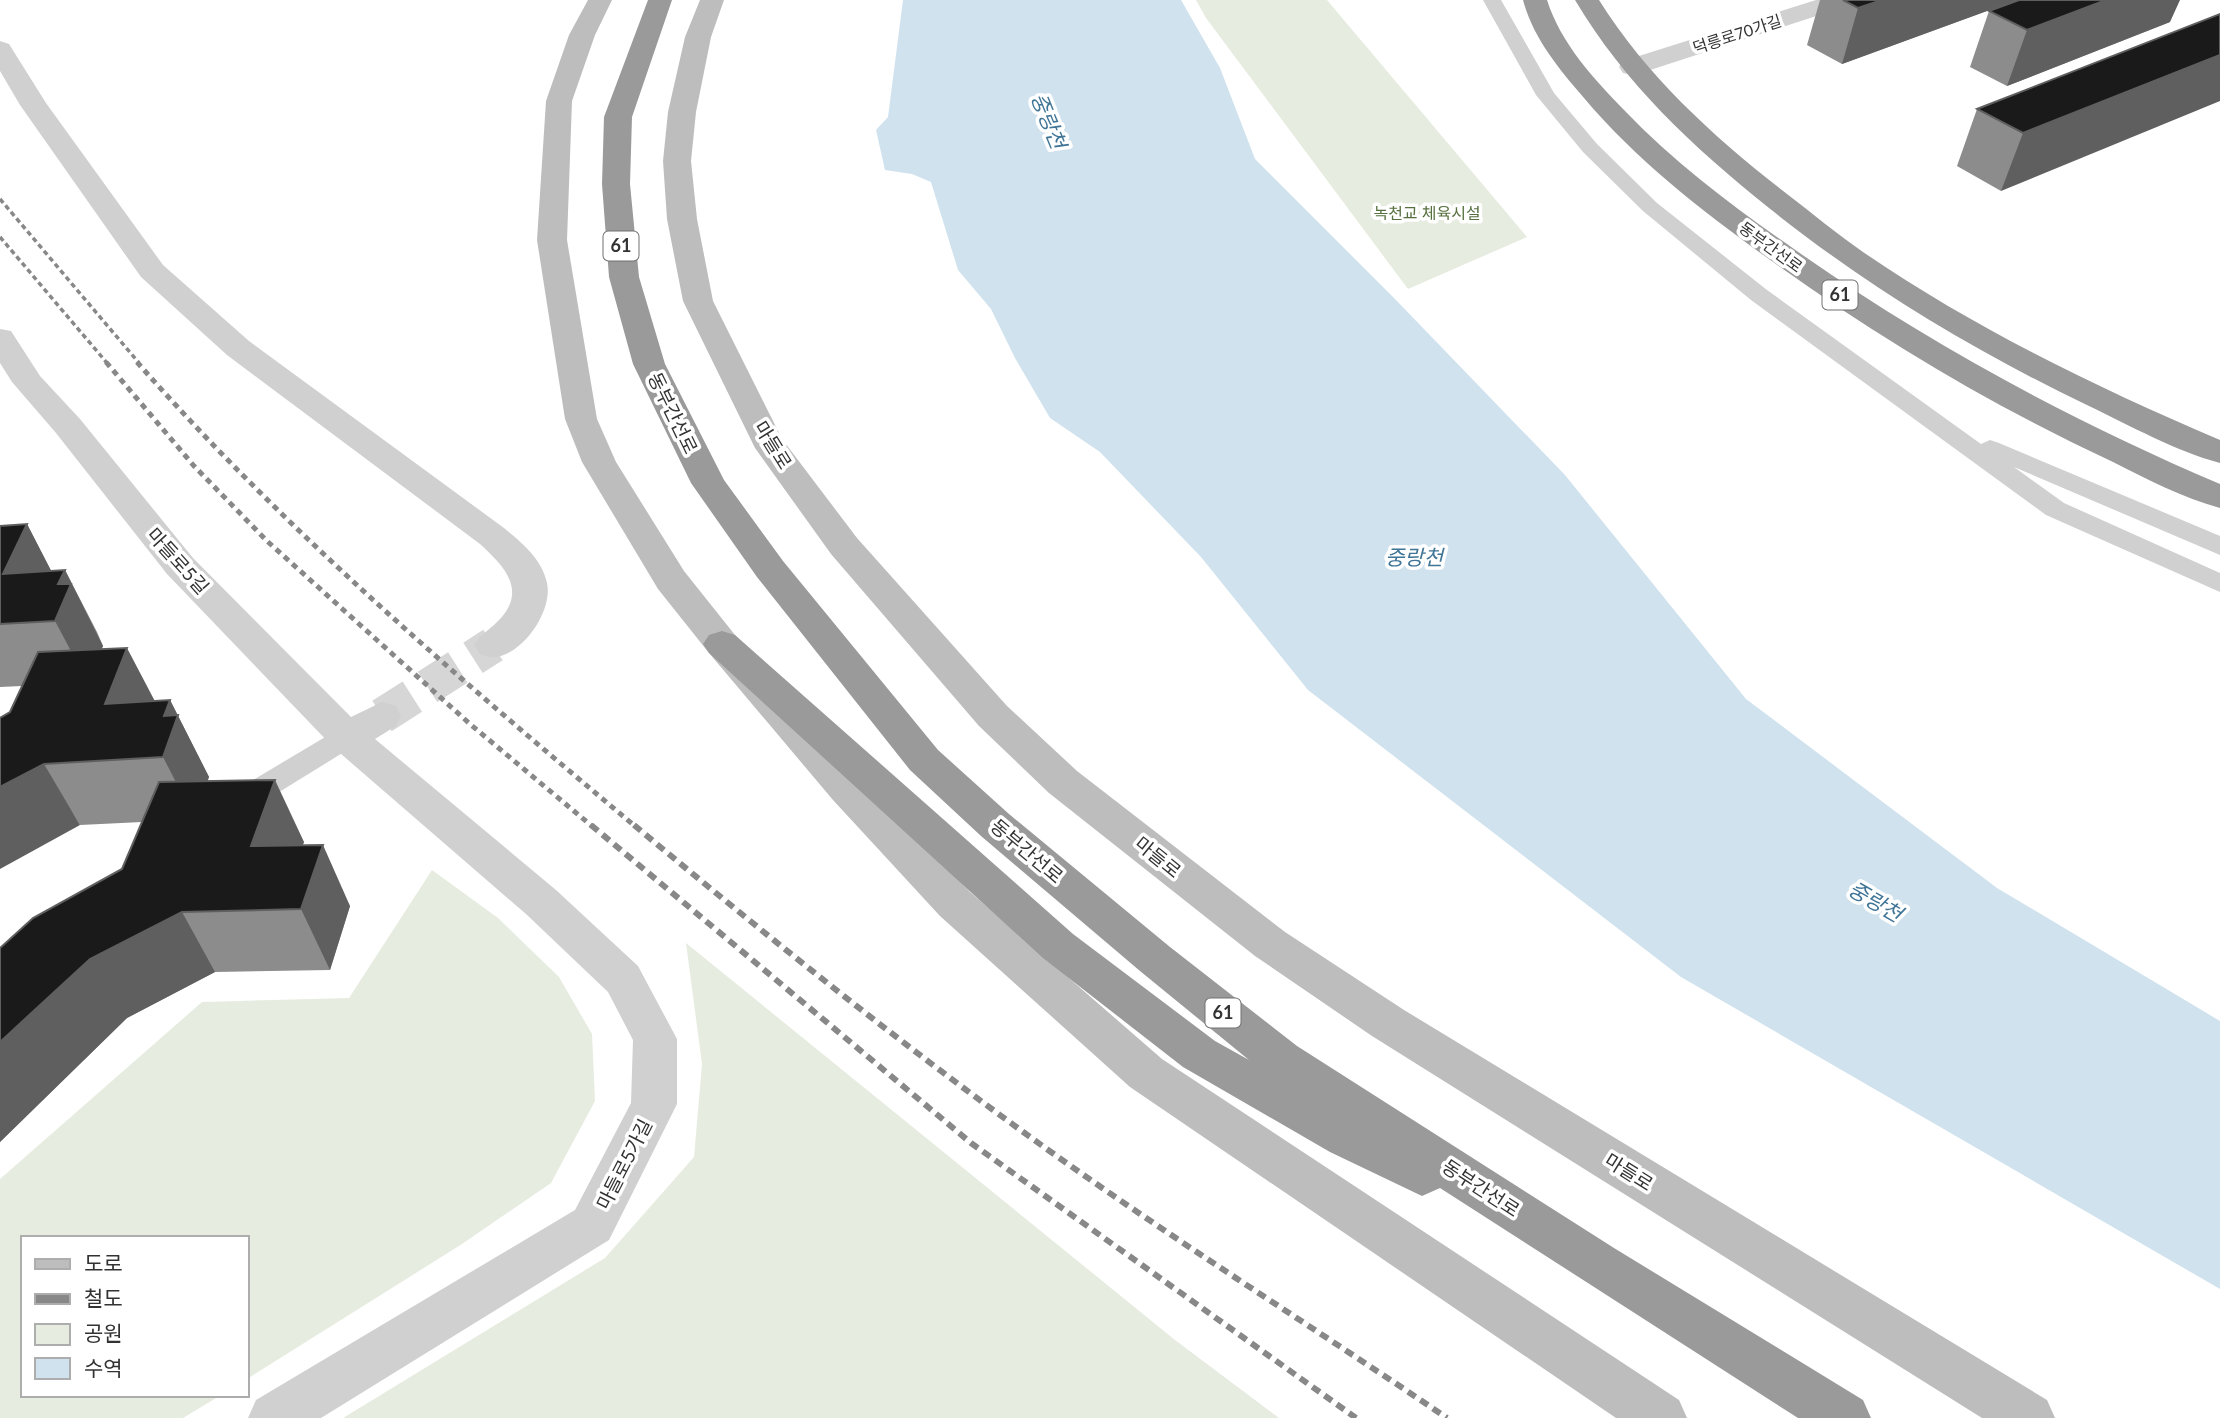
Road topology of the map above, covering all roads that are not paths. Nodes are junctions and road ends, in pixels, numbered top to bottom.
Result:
1 (600, 0) edge
2 (660, 0) edge
3 (712, 0) edge
4 (1492, 0) edge
5 (1535, 0) edge
6 (1587, 0) edge
7 (1841, 0) edge
8 (0, 49) edge
9 (1632, 68) junction
10 (0, 338) edge
11 (1939, 426) junction
12 (2220, 452) edge
13 (2220, 497) edge
14 (2220, 546) edge
15 (2220, 583) edge
16 (722, 644) junction
17 (493, 645) tunnel mouth
18 (364, 727) junction
19 (253, 794) edge
20 (1597, 1264) junction
21 (274, 1418) edge
22 (1661, 1418) edge
23 (1845, 1418) edge
24 (2029, 1418) edge

1 - 16 main road
2 - 20 highway, 동부간선로 / 61
3 - 24 main road, 마들로
4 - 11 lane
5 - 13 highway, 동부간선로 / 61
6 - 9 highway
7 - 9 street, 덕릉로70가길
8 - 17 street
9 - 12 highway
10 - 18 street, 마들로5길
11 - 14 lane
11 - 15 lane
16 - 20 highway
16 - 22 main road
18 - 19 lane
18 - 21 street, 마들로5가길
20 - 23 highway, 동부간선로 / 61

